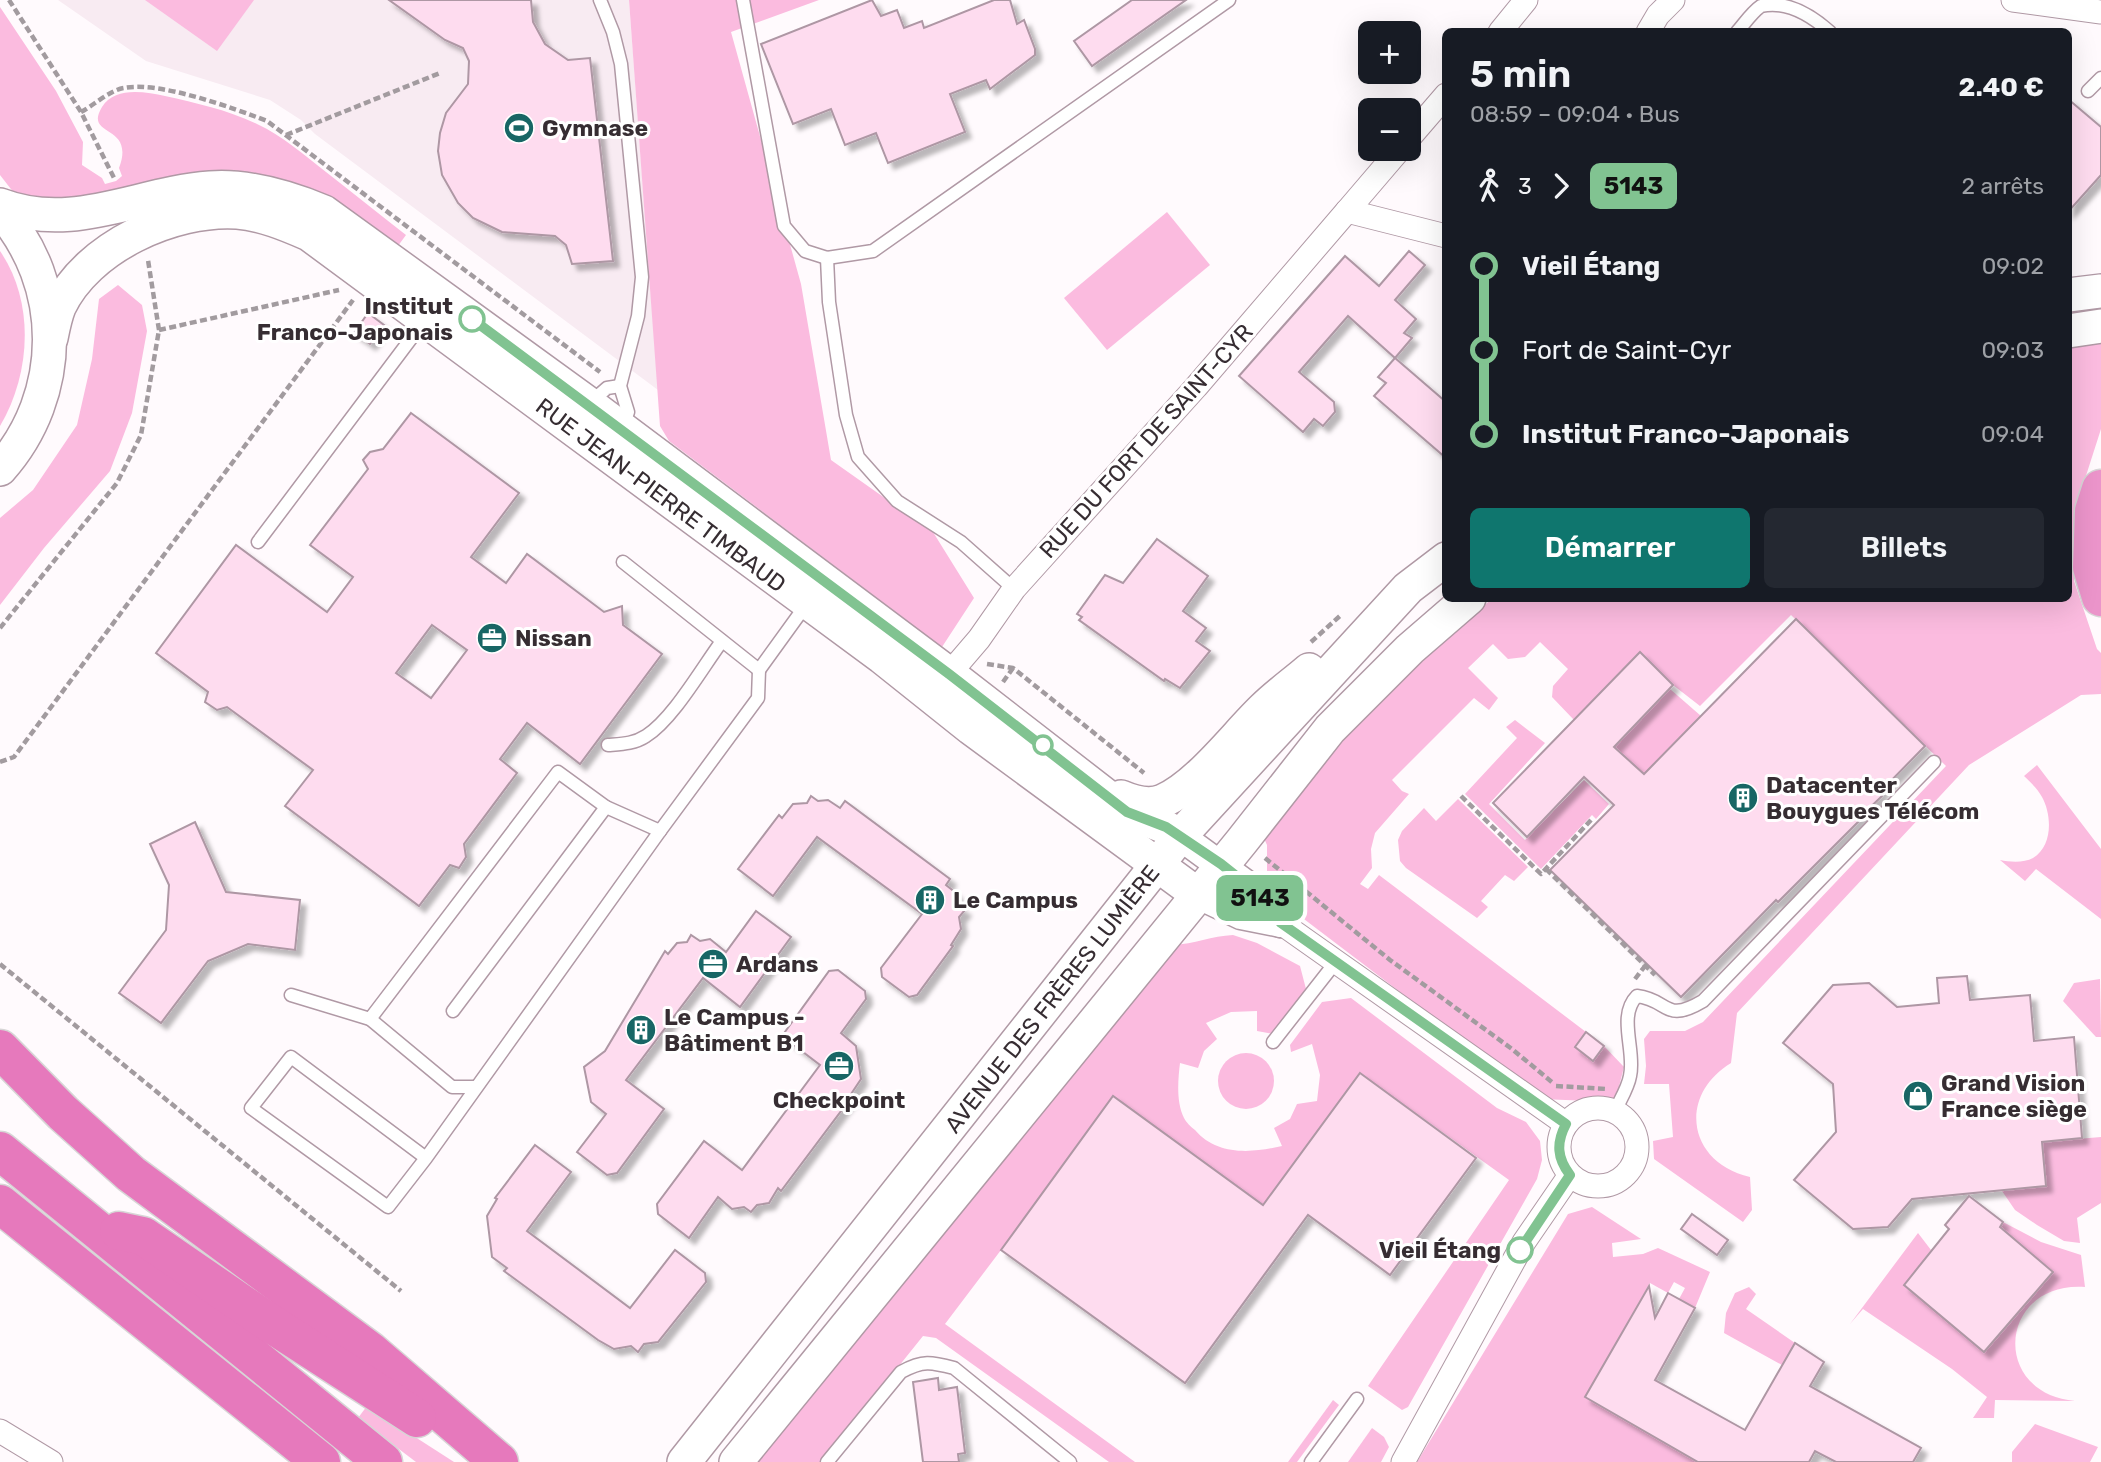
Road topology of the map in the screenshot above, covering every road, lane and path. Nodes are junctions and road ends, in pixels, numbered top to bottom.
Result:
1 (9, 0) edge
2 (600, 0) edge
3 (743, 0) edge
4 (1229, 0) edge
5 (1526, 0) edge
6 (1673, 0) edge
7 (2013, 0) edge
8 (1795, 2) edge
9 (2101, 12) edge
10 (1503, 28) edge
11 (1650, 28) edge
12 (1741, 28) edge
13 (1825, 28) edge
14 (440, 73) dead end
15 (2101, 78) edge
16 (2088, 91) dead end
17 (1442, 100) edge
18 (81, 112) junction
19 (1421, 124) edge
20 (286, 135) junction
21 (1390, 161) edge
22 (116, 181) dead end
23 (0, 208) edge
24 (1347, 211) junction
25 (1442, 235) edge
26 (147, 256) dead end
27 (827, 258) junction
28 (350, 288) dead end
29 (2101, 291) edge
30 (358, 294) dead end
31 (2072, 295) edge
32 (425, 319) junction
33 (2101, 326) edge
34 (159, 330) junction
35 (2072, 330) edge
36 (51, 338) junction
37 (605, 375) dead end
38 (620, 387) junction
39 (580, 416) junction
40 (613, 441) junction
41 (0, 469) edge
42 (2101, 489) edge
43 (258, 542) dead end
44 (622, 562) dead end
45 (1442, 562) edge
46 (1408, 588) junction
47 (1014, 589) junction
48 (815, 592) junction
49 (2101, 597) edge
50 (1464, 602) edge
51 (0, 628) edge
52 (722, 641) junction
53 (1013, 668) dead end
54 (759, 670) junction
55 (949, 674) junction
56 (608, 745) dead end
57 (0, 762) edge
58 (1934, 762) dead end
59 (1152, 779) dead end
60 (1093, 784) junction
61 (1461, 796) dead end
62 (606, 807) junction
63 (1591, 820) dead end
64 (660, 831) junction
65 (1200, 849) junction
66 (1255, 851) dead end
67 (1546, 869) junction
68 (1178, 881) junction
69 (1281, 923) junction
70 (1335, 963) junction
71 (0, 964) edge
72 (1645, 966) junction
73 (1655, 975) dead end
74 (1630, 985) dead end
75 (291, 995) dead end
76 (453, 1011) dead end
77 (370, 1020) junction
78 (1273, 1042) dead end
79 (0, 1049) edge
80 (1609, 1083) dead end
81 (477, 1087) junction
82 (1615, 1111) junction
83 (1566, 1124) junction
84 (0, 1151) edge
85 (426, 1158) junction
86 (1570, 1175) junction
87 (0, 1204) edge
88 (90, 1224) junction
89 (401, 1291) dead end
90 (1357, 1399) dead end
91 (0, 1431) edge
92 (51, 1462) edge
93 (321, 1462) edge
94 (383, 1462) edge
95 (499, 1462) edge
96 (684, 1462) edge
97 (736, 1462) edge
98 (827, 1462) edge
99 (1070, 1462) edge
100 (1311, 1462) edge
101 (1404, 1462) edge

1 - 18 path
2 - 38 lane
3 - 27 lane
4 - 27 lane
5 - 10 street
6 - 11 street
7 - 9 street
8 - 12 lane
8 - 13 lane
14 - 20 path
15 - 16 lane
17 - 19 street
18 - 20 path
18 - 22 path
20 - 37 path
21 - 24 street, RUE DU FORT DE SAINT-CYR
23 - 36 main road
23 - 39 main road, RUE JEAN-PIERRE TIMBAUD
24 - 25 street
24 - 47 street, RUE DU FORT DE SAINT-CYR
26 - 34 path
27 - 47 lane
28 - 34 path
29 - 31 main road
30 - 57 path
32 - 36 main road, RUE JEAN-PIERRE TIMBAUD
32 - 39 main road, RUE JEAN-PIERRE TIMBAUD
32 - 43 lane
33 - 35 main road
34 - 51 path
36 - 41 main road
38 - 39 lane
38 - 40 lane
39 - 40 main road, RUE JEAN-PIERRE TIMBAUD
40 - 48 main road, RUE JEAN-PIERRE TIMBAUD
42 - 49 highway
44 - 52 lane
45 - 46 main road, AVENUE DES FRÈRES LUMIÈRE
46 - 60 main road
46 - 65 main road, AVENUE DES FRÈRES LUMIÈRE
47 - 55 street, RUE DU FORT DE SAINT-CYR
48 - 54 lane
48 - 55 main road, RUE JEAN-PIERRE TIMBAUD
48 - 68 main road, RUE JEAN-PIERRE TIMBAUD
50 - 65 main road, AVENUE DES FRÈRES LUMIÈRE
52 - 54 lane
52 - 56 lane
53 - 59 path
54 - 64 lane
55 - 60 main road, RUE JEAN-PIERRE TIMBAUD
58 - 82 lane
60 - 65 main road, RUE JEAN-PIERRE TIMBAUD
61 - 67 path
62 - 64 lane
62 - 76 lane
62 - 77 lane
63 - 67 path
64 - 81 lane
65 - 68 main road, AVENUE DES FRÈRES LUMIÈRE
65 - 68 main road, AVENUE DES FRÈRES LUMIÈRE
65 - 69 street, RUE JEAN-PIERRE TIMBAUD
66 - 80 path
67 - 72 path
68 - 69 street, RUE JEAN-PIERRE TIMBAUD
68 - 96 main road, AVENUE DES FRÈRES LUMIÈRE
68 - 97 main road, AVENUE DES FRÈRES LUMIÈRE
69 - 70 street, RUE JEAN-PIERRE TIMBAUD
70 - 78 lane
70 - 83 street, RUE JEAN-PIERRE TIMBAUD
71 - 89 path
72 - 73 path
72 - 74 path
75 - 77 lane
77 - 81 lane
79 - 95 highway
81 - 85 lane
82 - 83 street
82 - 86 street
83 - 86 street
84 - 88 highway
85 - 85 lane
86 - 101 street
87 - 93 highway
88 - 94 highway
88 - 95 highway
90 - 100 lane
91 - 92 street
98 - 99 lane

